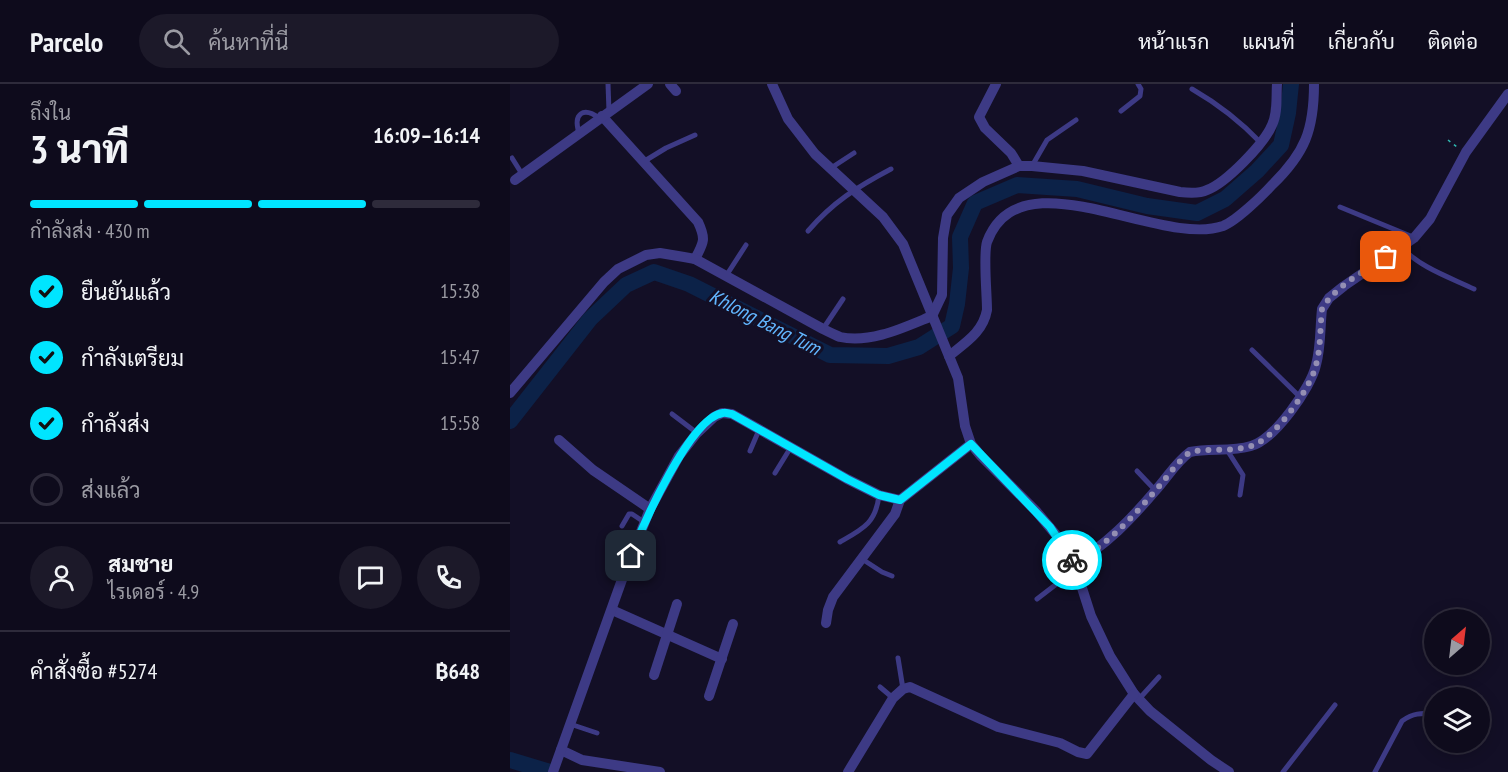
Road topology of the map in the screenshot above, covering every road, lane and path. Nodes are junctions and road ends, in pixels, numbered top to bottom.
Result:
1 (608, 84) edge
2 (648, 84) edge
3 (771, 84) edge
4 (996, 84) edge
5 (1138, 84) edge
6 (1277, 84) edge
7 (1314, 84) edge
8 (1192, 89) dead end
9 (1508, 94) edge
10 (1121, 111) dead end
11 (603, 115) junction
12 (1076, 120) dead end
13 (695, 135) dead end
14 (1261, 143) junction
15 (854, 153) dead end
16 (512, 158) dead end
17 (644, 162) junction
18 (1019, 166) junction
19 (1032, 166) junction
20 (831, 168) junction
21 (891, 169) dead end
22 (519, 177) joint
23 (853, 189) junction
24 (1341, 207) dead end
25 (808, 231) dead end
26 (1414, 238) junction
27 (746, 245) dead end
28 (1401, 247) junction
29 (695, 259) junction
30 (726, 276) junction
31 (1474, 289) dead end
32 (843, 299) dead end
33 (933, 318) junction
34 (823, 329) junction
35 (1252, 350) dead end
36 (948, 352) junction
37 (510, 393) edge
38 (1300, 397) junction
39 (672, 414) dead end
40 (760, 429) junction
41 (697, 433) junction
42 (559, 440) dead end
43 (971, 444) junction
44 (791, 447) junction
45 (1225, 449) junction
46 (750, 451) dead end
47 (1137, 471) dead end
48 (775, 474) dead end
49 (1156, 491) junction
50 (879, 495) junction
51 (1240, 495) dead end
52 (900, 500) junction
53 (651, 510) junction
54 (644, 522) junction
55 (622, 526) dead end
56 (840, 542) dead end
57 (862, 559) junction
58 (1075, 566) junction
59 (892, 576) dead end
60 (1037, 599) dead end
61 (677, 604) dead end
62 (612, 610) junction
63 (826, 623) dead end
64 (734, 624) dead end
65 (666, 634) junction
66 (898, 658) dead end
67 (722, 659) junction
68 (654, 675) dead end
69 (1159, 677) dead end
70 (880, 687) dead end
71 (903, 689) junction
72 (709, 696) dead end
73 (1137, 696) junction
74 (893, 698) junction
75 (1335, 705) dead end
76 (1424, 713) edge
77 (570, 724) junction
78 (597, 733) dead end
79 (560, 753) junction
80 (554, 772) edge
81 (660, 772) edge
82 (848, 772) edge
83 (1229, 772) edge
84 (1284, 772) edge
85 (1375, 772) edge

1 - 11 lane
2 - 11 street
3 - 20 street
4 - 18 street
5 - 10 lane
6 - 14 street
7 - 36 street
8 - 14 lane
9 - 26 street
11 - 17 street
11 - 22 street
12 - 19 lane
13 - 17 lane
14 - 19 street
15 - 20 lane
16 - 22 lane
17 - 29 street
18 - 19 street
18 - 33 street
20 - 23 street
21 - 23 lane
23 - 25 lane
23 - 33 street
24 - 26 lane
26 - 28 street
27 - 30 lane
28 - 31 lane
28 - 38 street
29 - 30 street
29 - 37 street
30 - 34 street
32 - 34 lane
33 - 34 street
33 - 36 street
35 - 38 lane
36 - 43 street
38 - 45 street
39 - 41 lane
40 - 41 street
40 - 44 street
40 - 46 lane
41 - 53 street
42 - 53 street
43 - 52 street
43 - 58 street
44 - 48 lane
44 - 50 street
45 - 49 street
45 - 51 lane
47 - 49 lane
49 - 58 street
50 - 52 street
50 - 56 lane
52 - 57 street
53 - 54 street
54 - 55 lane
54 - 62 street
57 - 59 lane
57 - 63 street
58 - 60 lane
58 - 73 street
61 - 65 street
62 - 65 street
62 - 77 street
64 - 67 street
65 - 67 street
65 - 68 street
66 - 71 lane
67 - 72 street
69 - 73 lane
70 - 74 lane
71 - 73 street
71 - 74 street
73 - 83 street
74 - 82 street
75 - 84 lane
76 - 85 lane
77 - 78 lane
77 - 79 street
79 - 80 street
79 - 81 street

